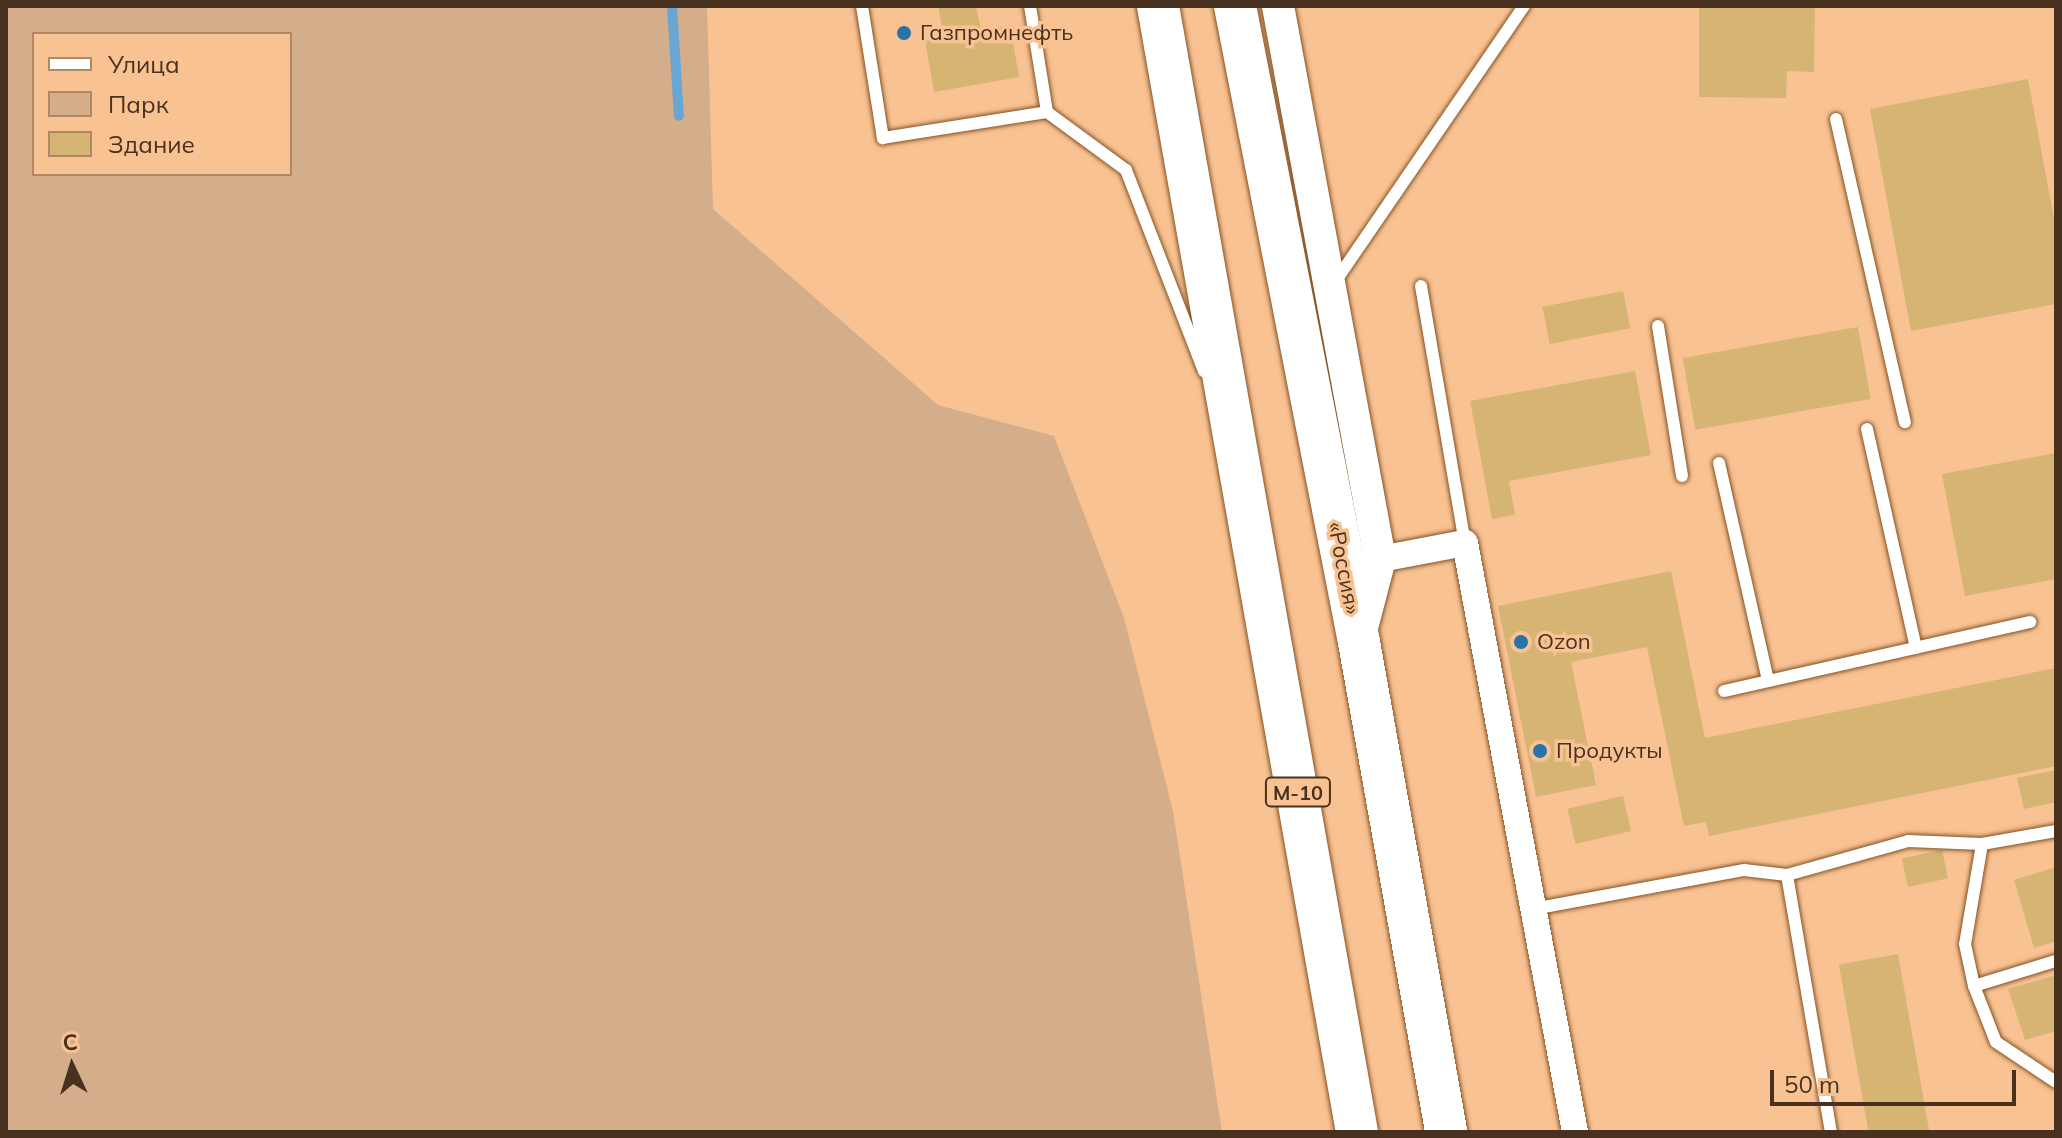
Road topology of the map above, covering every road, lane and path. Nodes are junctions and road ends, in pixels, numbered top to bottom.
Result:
1 (862, 6) edge
2 (1030, 6) edge
3 (1158, 6) edge
4 (1235, 6) edge
5 (1278, 6) edge
6 (1524, 6) edge
7 (1047, 112) junction
8 (1836, 119) dead end
9 (1421, 286) dead end
10 (1328, 291) junction
11 (1658, 326) dead end
12 (1905, 422) dead end
13 (1867, 429) dead end
14 (1235, 452) junction
15 (1719, 463) dead end
16 (1682, 476) dead end
17 (1465, 543) junction
18 (1380, 559) junction
19 (2030, 622) dead end
20 (1359, 642) junction
21 (1916, 648) junction
22 (1768, 681) junction
23 (1724, 691) dead end
24 (2056, 831) edge
25 (1982, 844) junction
26 (1787, 875) junction
27 (1533, 909) junction
28 (2056, 961) edge
29 (1974, 986) junction
30 (2056, 1082) edge
31 (1357, 1132) edge
32 (1446, 1132) edge
33 (1575, 1132) edge
34 (1831, 1132) edge

1 - 7 lane
2 - 7 lane
3 - 14 highway, М-10
4 - 20 highway, «Россия»
5 - 10 street
6 - 10 lane
7 - 14 lane
8 - 12 lane
9 - 17 lane
10 - 18 street
11 - 16 lane
13 - 21 lane
14 - 31 highway, М-10
15 - 22 lane
17 - 18 street
17 - 27 street
18 - 20 street
19 - 21 lane
20 - 32 highway, «Россия»
21 - 22 lane
22 - 23 lane
24 - 25 lane
25 - 26 lane
25 - 29 lane
26 - 27 lane
26 - 34 lane
27 - 33 street
28 - 29 lane
29 - 30 lane

